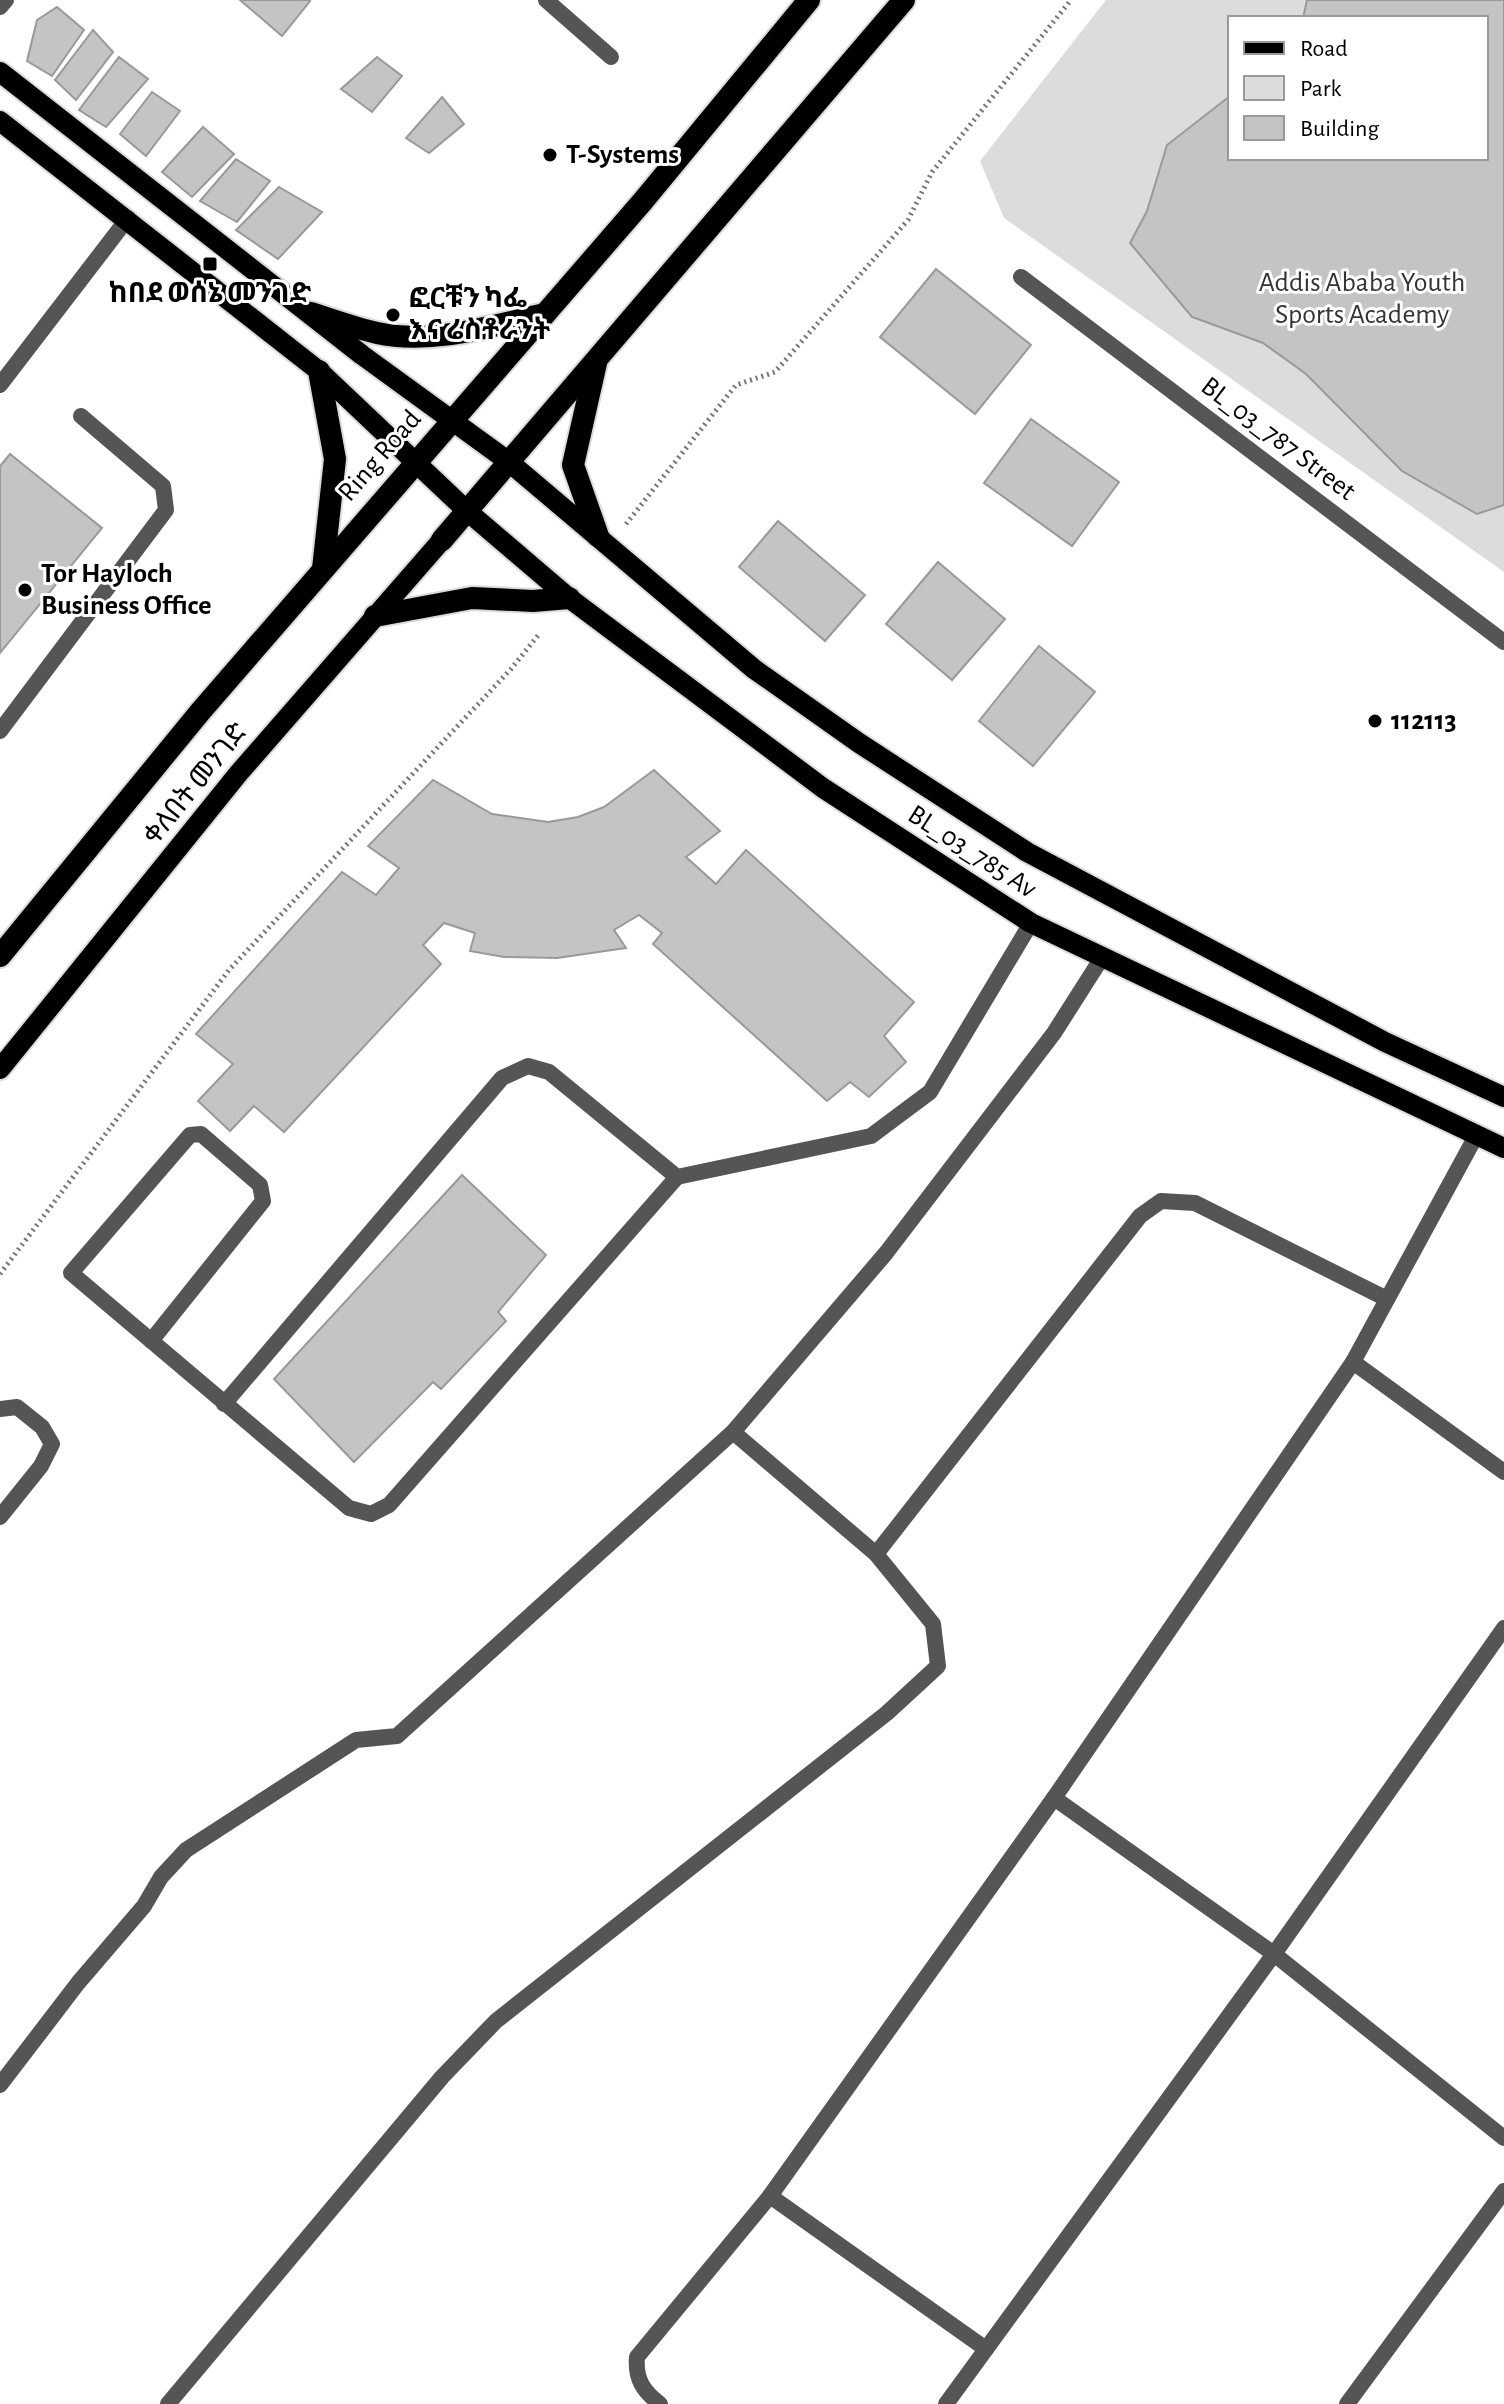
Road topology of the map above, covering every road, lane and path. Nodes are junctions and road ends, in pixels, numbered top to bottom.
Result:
1 (6, 0) edge
2 (546, 0) edge
3 (809, 0) edge
4 (904, 0) edge
5 (1071, 0) edge
6 (0, 7) edge
7 (611, 57) dead end
8 (0, 72) edge
9 (0, 121) edge
10 (128, 218) junction
11 (1021, 277) dead end
12 (311, 313) junction
13 (545, 314) junction
14 (597, 359) junction
15 (319, 371) junction
16 (0, 385) edge
17 (81, 416) dead end
18 (449, 422) junction
19 (415, 460) junction
20 (509, 462) junction
21 (467, 511) junction
22 (442, 540) joint
23 (604, 540) junction
24 (323, 569) junction
25 (569, 598) junction
26 (375, 616) junction
27 (1504, 642) edge
28 (511, 669) dead end
29 (0, 731) edge
30 (1031, 923) junction
31 (0, 956) edge
32 (1103, 956) junction
33 (0, 1069) edge
34 (1504, 1097) edge
35 (1477, 1134) junction
36 (1504, 1148) edge
37 (677, 1177) junction
38 (0, 1274) edge
39 (1387, 1299) junction
40 (151, 1341) junction
41 (1353, 1362) junction
42 (224, 1404) junction
43 (0, 1409) edge
44 (733, 1432) junction
45 (1504, 1472) edge
46 (0, 1517) edge
47 (876, 1554) junction
48 (1504, 1628) edge
49 (1054, 1798) junction
50 (1274, 1954) junction
51 (0, 2085) edge
52 (1504, 2138) edge
53 (1504, 2191) edge
54 (770, 2196) junction
55 (986, 2349) junction
56 (168, 2404) edge
57 (660, 2404) edge
58 (946, 2404) edge
59 (1347, 2404) edge

1 - 6 street
2 - 7 street
3 - 13 highway, Ring Road
4 - 14 highway
5 - 23 path
8 - 12 main road, BL_03_785 Av
9 - 10 main road, BL_03_785 Av
10 - 15 main road, BL_03_785 Av
10 - 16 street
11 - 27 street, BL_03_787 Street
12 - 13 highway
12 - 18 main road, BL_03_785 Av
13 - 18 highway, Ring Road
14 - 20 highway
14 - 23 highway
15 - 19 main road, BL_03_785 Av
15 - 24 highway
17 - 29 street
18 - 19 highway, Ring Road
18 - 20 main road, BL_03_785 Av
19 - 21 main road, BL_03_785 Av
19 - 24 highway, Ring Road
20 - 21 highway
20 - 23 main road, BL_03_785 Av
21 - 22 highway
21 - 25 main road, BL_03_785 Av
22 - 26 main road, ቀለበት መንገድ
23 - 34 main road, BL_03_785 Av
24 - 31 highway, Ring Road
25 - 26 highway
25 - 30 main road, BL_03_785 Av
26 - 33 main road, ቀለበት መንገድ
28 - 38 path
30 - 32 main road, BL_03_785 Av
30 - 37 street
32 - 35 main road, BL_03_785 Av
32 - 44 street
35 - 36 main road, BL_03_785 Av
35 - 39 street
37 - 42 street
37 - 42 street
39 - 41 street
39 - 47 street
40 - 40 street
40 - 42 street
41 - 45 street
41 - 49 street
43 - 46 street
44 - 47 street
44 - 51 street
47 - 56 street
48 - 50 street
49 - 50 street
49 - 54 street
50 - 52 street
50 - 55 street
53 - 59 street
54 - 55 street
54 - 57 street
55 - 58 street

